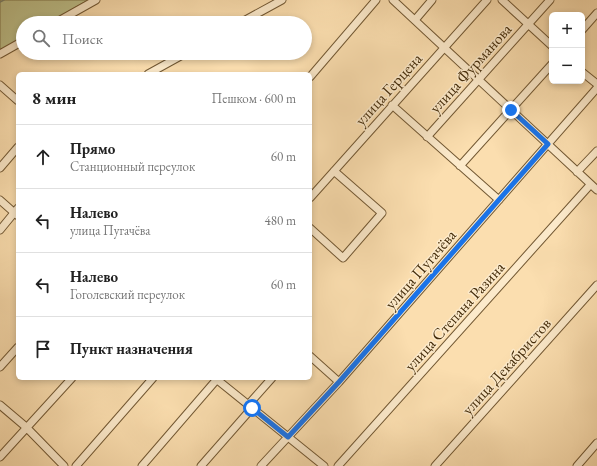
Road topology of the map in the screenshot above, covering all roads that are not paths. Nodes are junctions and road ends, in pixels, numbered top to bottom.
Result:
1 (96, 0) edge
2 (282, 0) edge
3 (376, 0) edge
4 (393, 0) edge
5 (432, 0) edge
6 (487, 0) edge
7 (502, 0) edge
8 (550, 0) edge
9 (597, 13) edge
10 (67, 16) edge
11 (253, 16) edge
12 (415, 20) junction
13 (528, 25) junction
14 (585, 27) edge
15 (549, 43) edge
16 (16, 45) edge
17 (444, 47) junction
18 (0, 54) edge
19 (173, 60) edge
20 (549, 67) edge
21 (152, 72) edge
22 (585, 74) edge
23 (312, 75) edge
24 (479, 80) junction
25 (597, 84) edge
26 (0, 85) edge
27 (597, 88) edge
28 (16, 100) edge
29 (392, 105) junction
30 (511, 110) junction
31 (427, 137) junction
32 (548, 144) junction
33 (16, 149) edge
34 (597, 151) edge
35 (460, 166) junction
36 (0, 168) edge
37 (334, 171) junction
38 (577, 172) junction
39 (590, 185) junction
40 (597, 190) edge
41 (312, 196) edge
42 (0, 200) edge
43 (499, 200) junction
44 (16, 212) edge
45 (16, 214) edge
46 (0, 230) edge
47 (312, 230) edge
48 (597, 286) edge
49 (16, 349) edge
50 (0, 358) edge
51 (312, 358) edge
52 (0, 367) edge
53 (70, 380) edge
54 (151, 380) edge
55 (215, 380) edge
56 (219, 380) edge
57 (270, 380) edge
58 (339, 382) junction
59 (0, 405) edge
60 (250, 407) junction
61 (26, 427) junction
62 (288, 437) junction
63 (597, 443) edge
64 (0, 457) edge
65 (64, 466) edge
66 (76, 466) edge
67 (142, 466) edge
68 (201, 466) edge
69 (261, 466) edge
70 (324, 466) edge
71 (338, 466) edge
72 (435, 466) edge
73 (577, 466) edge

1 - 10 street
2 - 11 street
3 - 23 street
4 - 12 street
5 - 12 street
6 - 17 street, улица Герцена
7 - 13 street
8 - 13 street, улица Фурманова
9 - 14 street
12 - 17 street
13 - 15 street
13 - 24 street, улица Фурманова
16 - 18 street
17 - 24 street
17 - 29 street, улица Герцена
19 - 21 street
20 - 30 street
22 - 25 street
24 - 30 street
24 - 31 street, улица Фурманова
26 - 28 street
27 - 32 street, улица Пугачёва
29 - 31 street
29 - 37 street, улица Герцена
30 - 32 street
30 - 35 street
31 - 35 street
32 - 38 street
32 - 43 street, улица Пугачёва
33 - 36 street
34 - 38 street
35 - 43 street
37 - 41 street, улица Герцена
37 - 47 street
38 - 39 street
39 - 40 street
39 - 71 street, улица Степана Разина
42 - 44 street
43 - 58 street, улица Пугачёва
45 - 46 street
48 - 72 street, улица Декабристов
49 - 50 street
49 - 52 street
51 - 58 street
53 - 61 street
54 - 66 street
55 - 67 street
56 - 60 street
57 - 60 street
58 - 62 street, улица Пугачёва
59 - 61 street
60 - 62 street
60 - 68 street
61 - 64 street
61 - 65 street
62 - 69 street, улица Пугачёва
62 - 70 street
63 - 73 street

